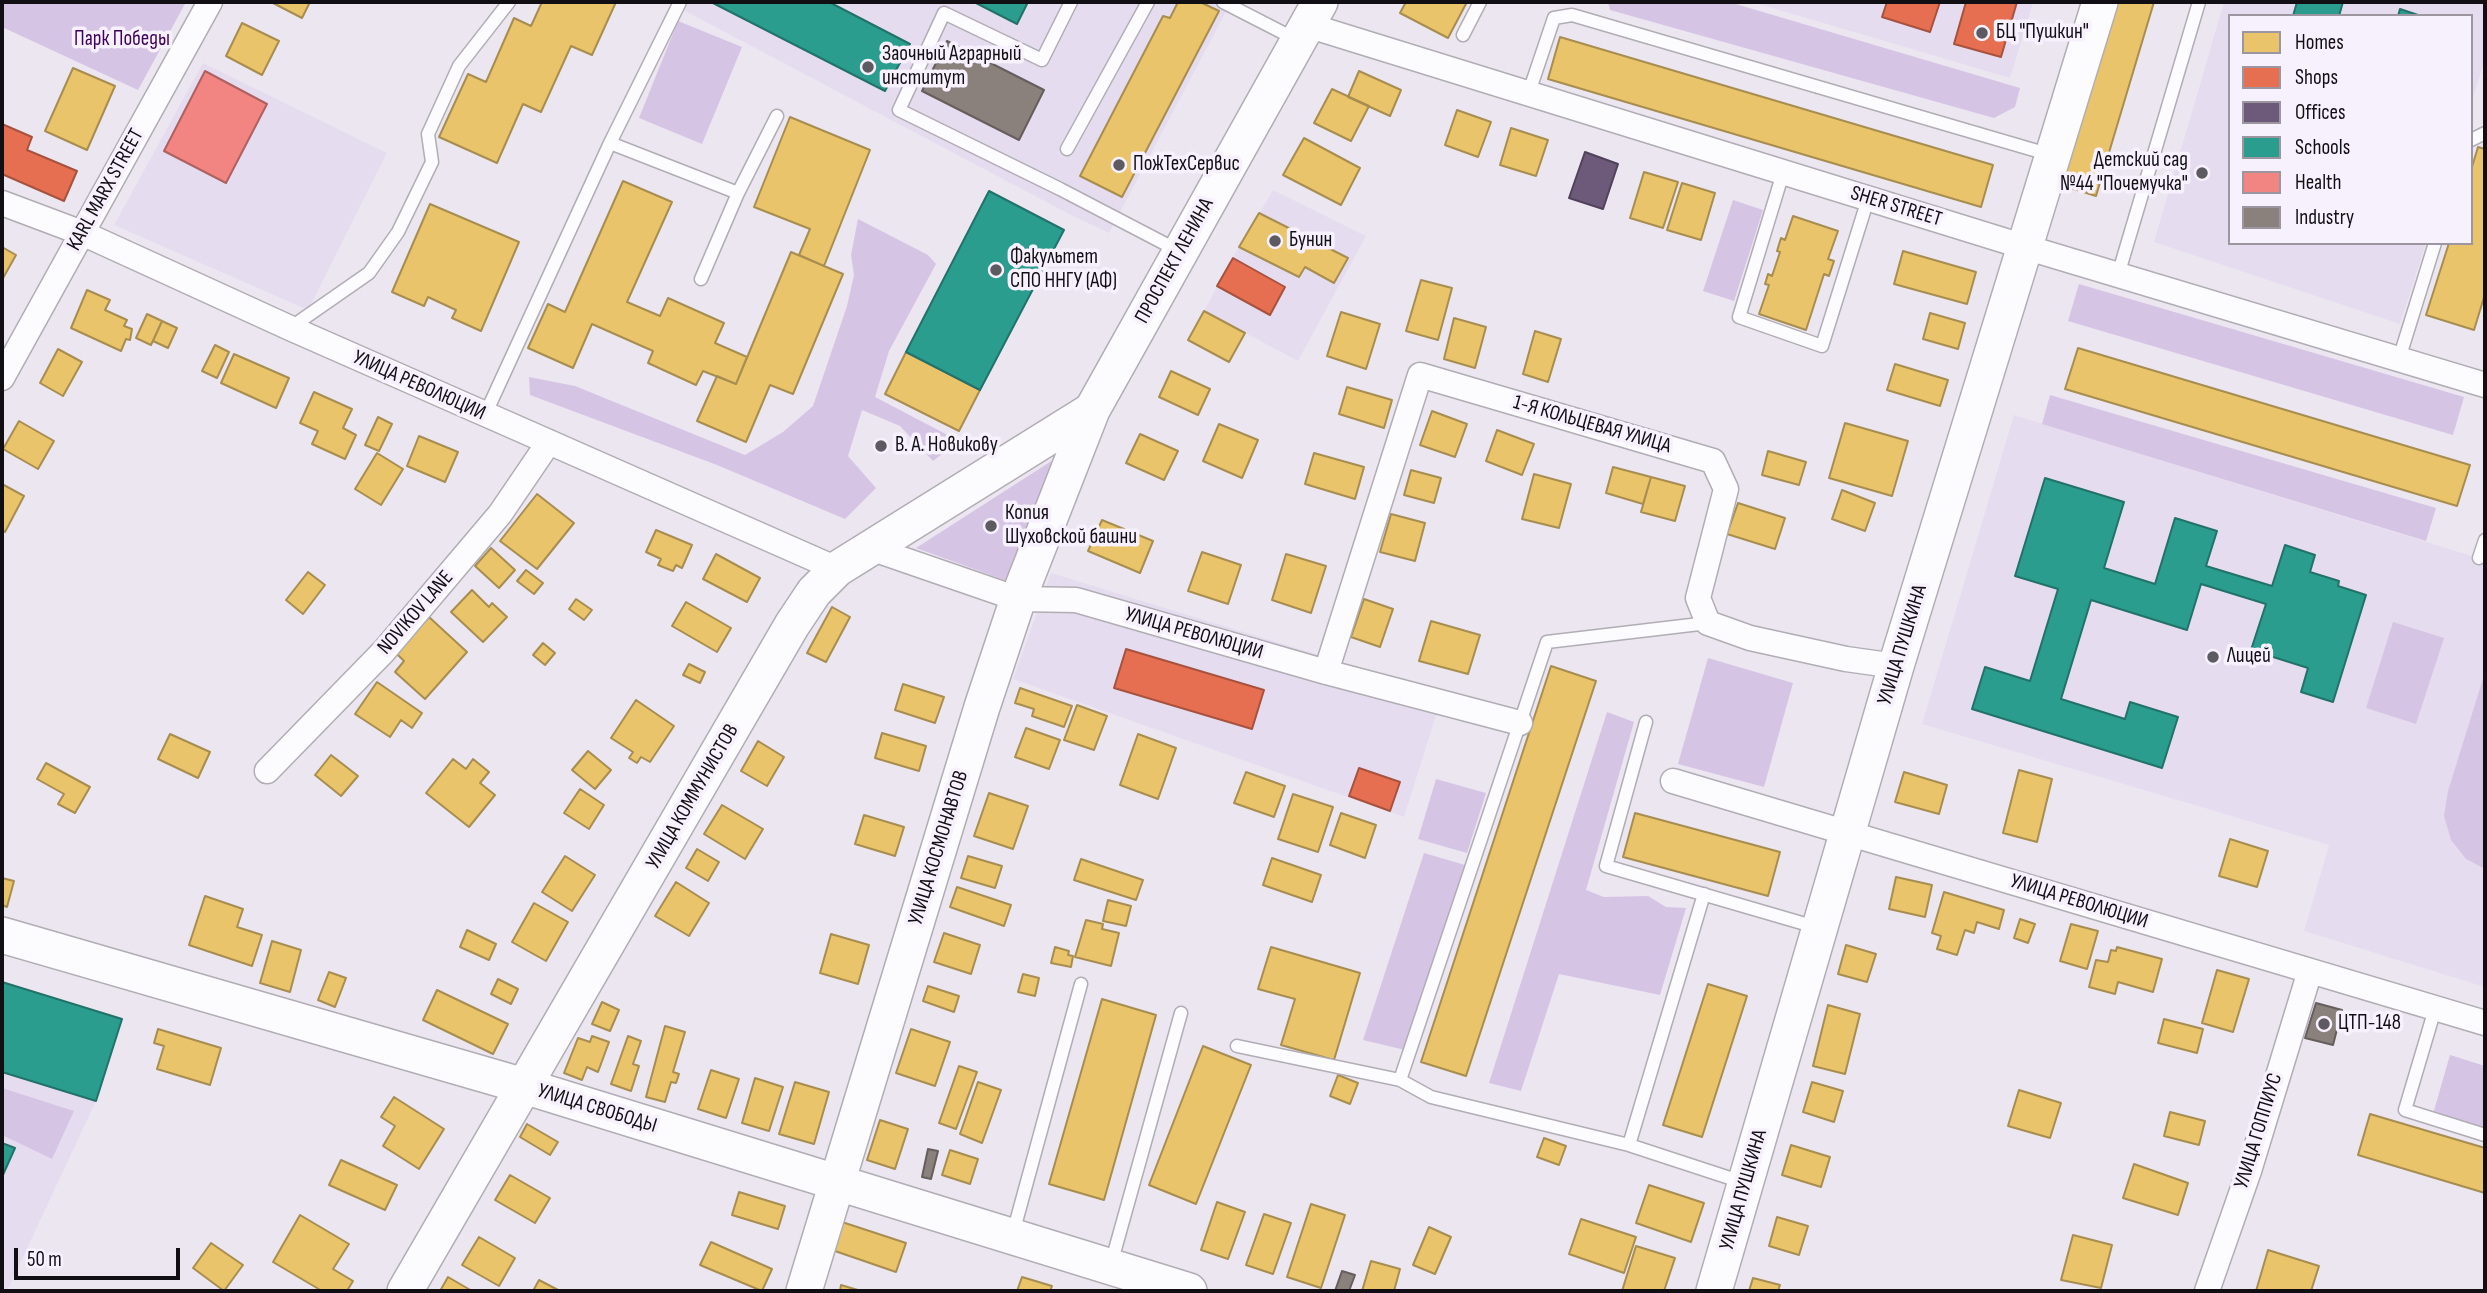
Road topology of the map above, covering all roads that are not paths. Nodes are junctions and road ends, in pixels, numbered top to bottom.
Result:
1 (210, 2) edge
2 (509, 2) edge
3 (680, 2) edge
4 (1071, 2) edge
5 (1148, 2) edge
6 (1223, 2) edge
7 (1480, 2) edge
8 (2099, 2) edge
9 (2199, 2) edge
10 (1308, 23) edge
11 (1463, 35) dead end
12 (1528, 95) junction
13 (777, 116) dead end
14 (610, 143) junction
15 (1068, 149) dead end
16 (2053, 155) junction
17 (1783, 173) junction
18 (738, 193) junction
19 (1868, 199) junction
20 (2, 203) edge
21 (82, 233) junction
22 (2434, 245) edge
23 (2025, 247) junction
24 (1181, 252) junction
25 (2118, 275) junction
26 (701, 279) dead end
27 (290, 328) junction
28 (2399, 359) junction
29 (2, 378) edge
30 (2485, 385) edge
31 (1092, 410) junction
32 (485, 415) junction
33 (549, 442) junction
34 (2485, 540) edge
35 (870, 548) junction
36 (2479, 558) dead end
37 (837, 569) junction
38 (1018, 599) junction
39 (1708, 623) junction
40 (1896, 666) junction
41 (1326, 672) junction
42 (1646, 722) dead end
43 (1520, 723) junction
44 (267, 771) dead end
45 (1673, 781) dead end
46 (1847, 832) junction
47 (1704, 894) junction
48 (1819, 929) junction
49 (2, 936) edge
50 (2310, 971) junction
51 (1081, 984) dead end
52 (2435, 1009) junction
53 (1181, 1013) dead end
54 (2485, 1023) edge
55 (1237, 1046) dead end
56 (1400, 1080) junction
57 (524, 1086) junction
58 (2485, 1135) edge
59 (1629, 1146) junction
60 (1746, 1183) junction
61 (835, 1184) junction
62 (1012, 1237) junction
63 (1110, 1267) junction
64 (405, 1291) edge
65 (804, 1291) edge
66 (1189, 1291) edge
67 (1714, 1291) edge
68 (2207, 1291) edge

1 - 21 street, KARL MARX STREET
2 - 27 lane
3 - 14 lane
4 - 24 lane
5 - 15 lane
6 - 10 lane
7 - 11 lane
8 - 16 street, УЛИЦА ПУШКИНА
9 - 25 lane
10 - 12 street, SHER STREET
10 - 24 street, ПРОСПЕКТ ЛЕНИНА
12 - 16 lane
12 - 17 street, SHER STREET
13 - 18 lane
14 - 18 lane
14 - 32 lane
16 - 23 street, УЛИЦА ПУШКИНА
17 - 19 street, SHER STREET
17 - 19 lane
18 - 26 lane
19 - 23 street, SHER STREET
20 - 21 street, УЛИЦА РЕВОЛЮЦИИ
21 - 27 street, УЛИЦА РЕВОЛЮЦИИ
21 - 29 street, KARL MARX STREET
22 - 28 lane
23 - 25 street, SHER STREET
23 - 40 street, УЛИЦА ПУШКИНА
24 - 31 street, ПРОСПЕКТ ЛЕНИНА
25 - 28 street, SHER STREET
27 - 32 street, УЛИЦА РЕВОЛЮЦИИ
28 - 30 street, SHER STREET
31 - 35 street, УЛИЦА КОММУНИСТОВ
31 - 38 street, УЛИЦА КОСМОНАВТОВ
32 - 33 street, УЛИЦА РЕВОЛЮЦИИ
33 - 37 street, УЛИЦА РЕВОЛЮЦИИ
33 - 44 street, NOVIKOV LANE
34 - 36 lane
35 - 37 street, УЛИЦА КОММУНИСТОВ
35 - 38 street, УЛИЦА РЕВОЛЮЦИИ
37 - 57 street, УЛИЦА КОММУНИСТОВ
38 - 41 street, УЛИЦА РЕВОЛЮЦИИ
38 - 61 street, УЛИЦА КОСМОНАВТОВ
39 - 40 street
39 - 41 street, 1-Я КОЛЬЦЕВАЯ УЛИЦА
39 - 43 lane
40 - 46 street, УЛИЦА ПУШКИНА
41 - 43 street, УЛИЦА РЕВОЛЮЦИИ
42 - 47 lane
43 - 56 lane
45 - 46 street, УЛИЦА РЕВОЛЮЦИИ
46 - 48 street, УЛИЦА ПУШКИНА
46 - 50 street, УЛИЦА РЕВОЛЮЦИИ
47 - 48 lane
47 - 59 lane
48 - 60 street, УЛИЦА ПУШКИНА
49 - 57 street, УЛИЦА СВОБОДЫ
50 - 52 street, УЛИЦА РЕВОЛЮЦИИ
50 - 68 street, УЛИЦА ГОППИУС
51 - 62 lane
52 - 54 street, УЛИЦА РЕВОЛЮЦИИ
52 - 58 lane
53 - 63 lane
55 - 56 lane
56 - 59 lane
57 - 61 street, УЛИЦА СВОБОДЫ
57 - 64 street, УЛИЦА КОММУНИСТОВ
59 - 60 lane
60 - 67 street, УЛИЦА ПУШКИНА
61 - 62 street, УЛИЦА СВОБОДЫ
61 - 65 street, УЛИЦА КОСМОНАВТОВ
62 - 63 street, УЛИЦА СВОБОДЫ
63 - 66 street, УЛИЦА СВОБОДЫ

